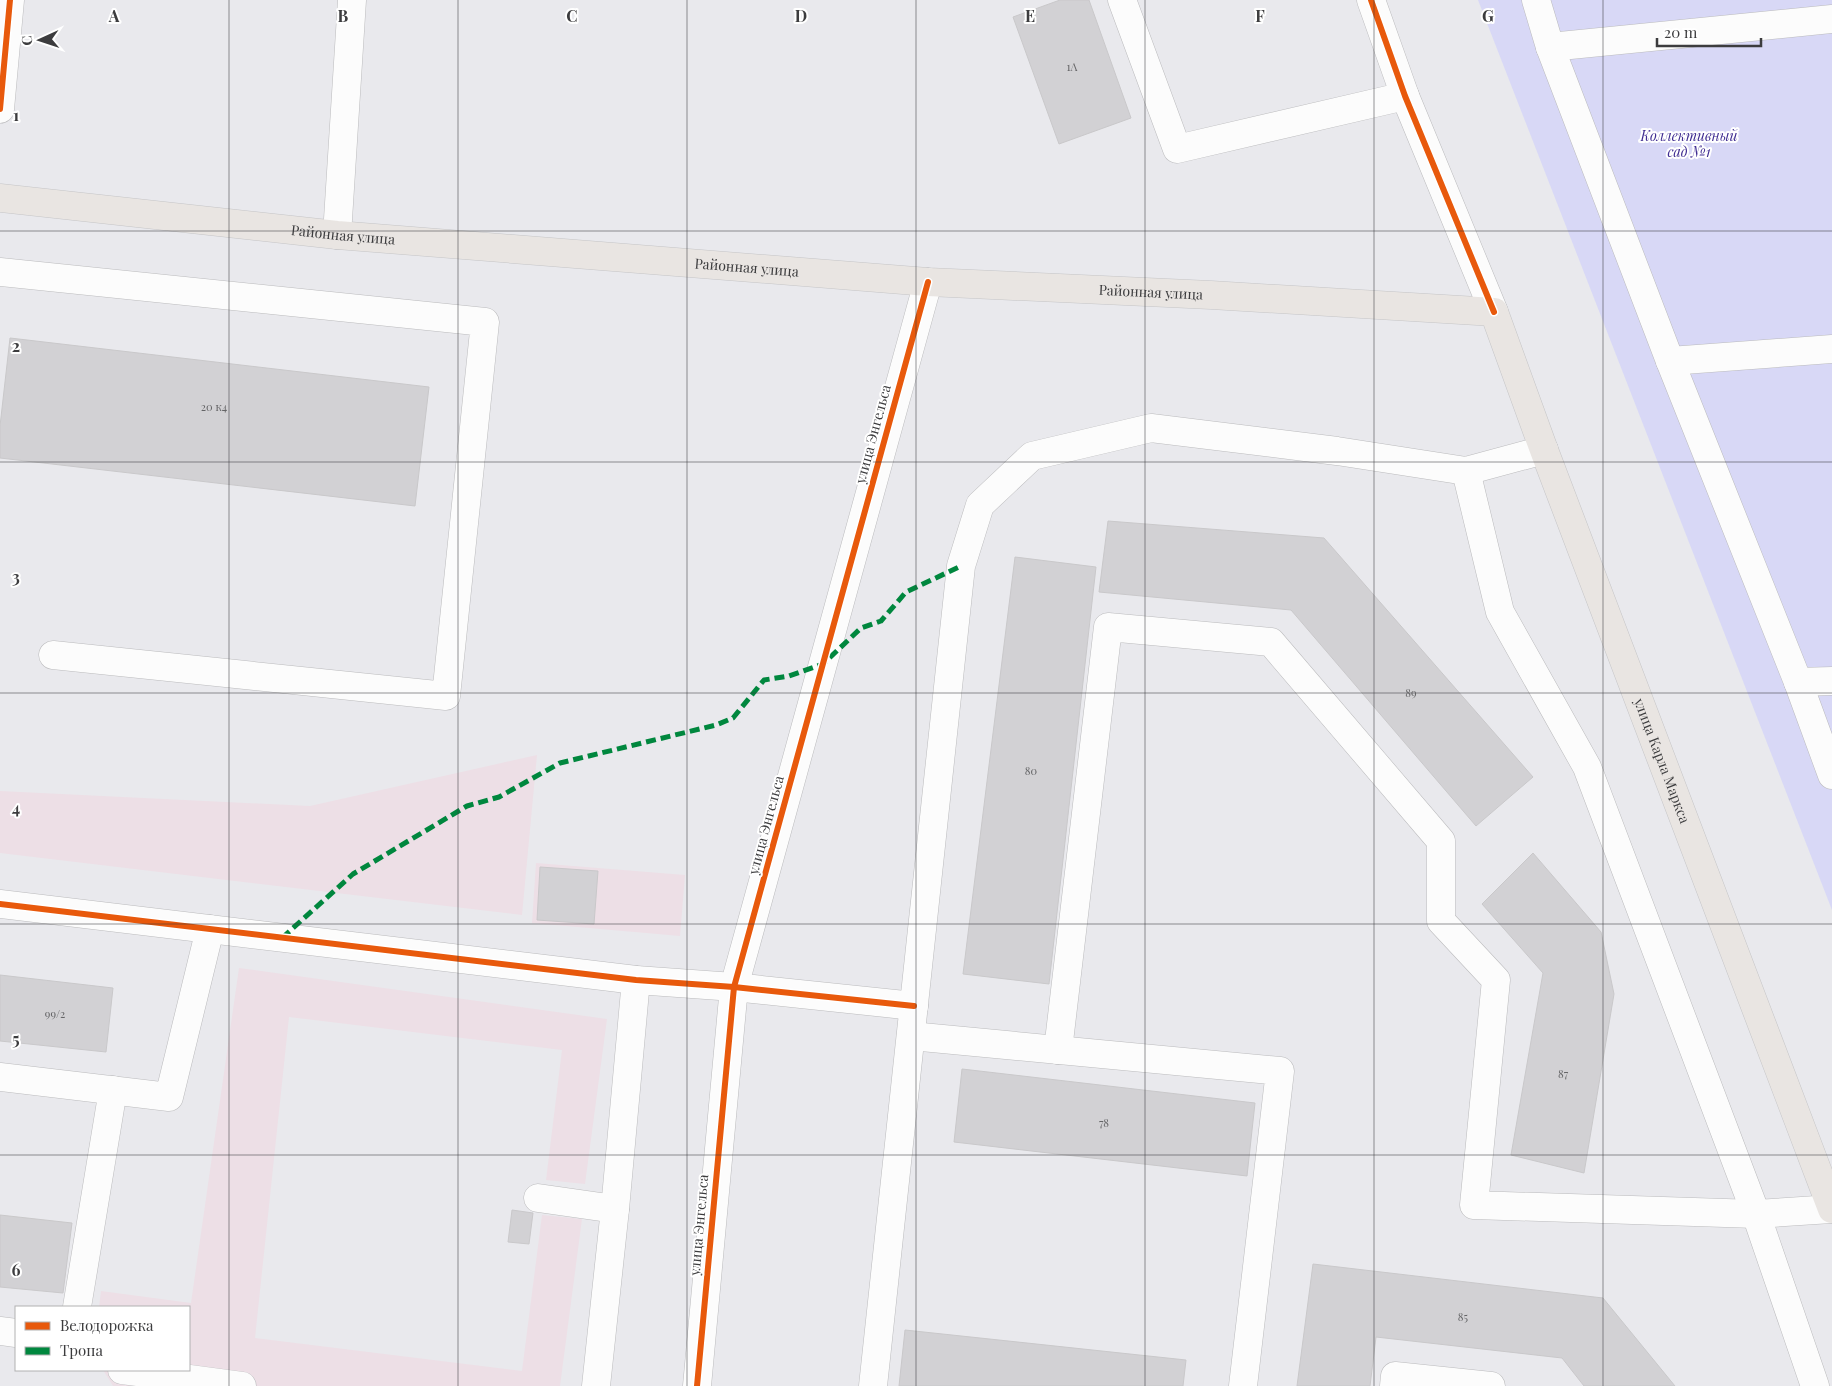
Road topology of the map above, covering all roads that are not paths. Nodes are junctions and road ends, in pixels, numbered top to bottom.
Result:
1 (10, 0) edge
2 (352, 0) edge
3 (1122, 0) edge
4 (1371, 0) edge
5 (1536, 0) edge
6 (1832, 19) edge
7 (1550, 48) junction
8 (1404, 96) junction
9 (0, 109) edge
10 (0, 198) edge
11 (337, 235) junction
12 (0, 272) edge
13 (928, 282) junction
14 (1494, 312) junction
15 (1832, 349) edge
16 (1670, 361) junction
17 (1544, 450) junction
18 (1466, 471) junction
19 (53, 654) dead end
20 (1832, 681) edge
21 (1798, 682) junction
22 (1832, 775) edge
23 (0, 904) edge
24 (210, 929) junction
25 (636, 980) junction
26 (734, 987) junction
27 (914, 1006) junction
28 (911, 1036) junction
29 (1058, 1050) junction
30 (0, 1077) edge
31 (112, 1090) junction
32 (538, 1198) dead end
33 (616, 1209) junction
34 (1832, 1209) edge
35 (1756, 1214) junction
36 (77, 1306) edge
37 (0, 1331) edge
38 (15, 1333) edge
39 (130, 1371) edge
40 (242, 1386) edge
41 (596, 1386) edge
42 (696, 1386) edge
43 (873, 1386) edge
44 (1243, 1386) edge
45 (1394, 1386) edge
46 (1491, 1386) edge
47 (1815, 1386) edge

1 - 9 street
2 - 11 street
3 - 8 street
4 - 8 street
5 - 7 street
6 - 7 street
7 - 16 street
8 - 14 street
10 - 11 main road, Районная улица
11 - 13 main road, Районная улица
12 - 19 street
13 - 14 main road, Районная улица
13 - 26 street, улица Энгельса
14 - 17 main road, улица Карла Маркса
15 - 16 street
16 - 21 street
17 - 18 street
17 - 34 main road, улица Карла Маркса
18 - 27 street
18 - 35 street
20 - 21 street
21 - 22 street
23 - 24 street
24 - 25 street
24 - 31 street
25 - 26 street
25 - 33 street
26 - 27 street
26 - 42 street, улица Энгельса
27 - 28 street
28 - 29 street
28 - 43 street
29 - 35 street
29 - 44 street
30 - 31 street
31 - 36 street
32 - 33 street
33 - 41 street
34 - 35 street
35 - 47 street
37 - 38 street
39 - 40 street
45 - 46 street

